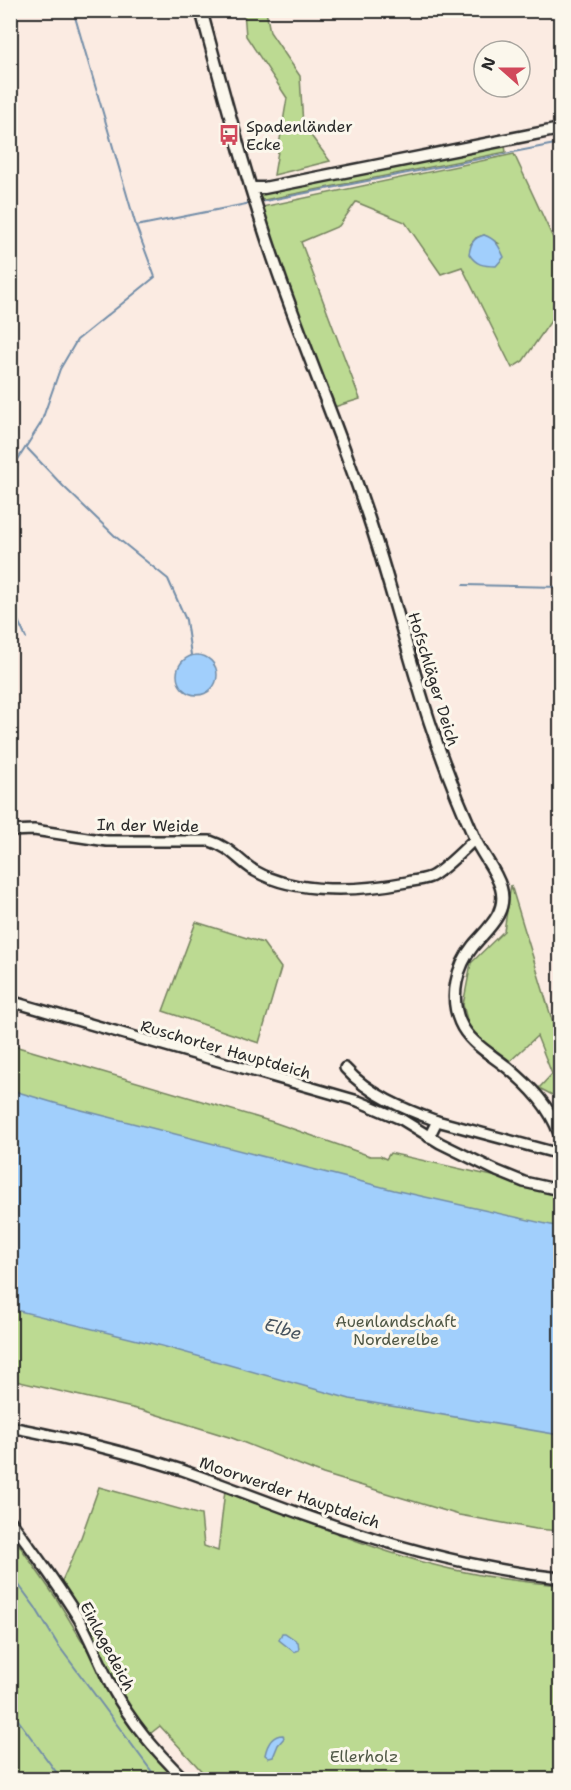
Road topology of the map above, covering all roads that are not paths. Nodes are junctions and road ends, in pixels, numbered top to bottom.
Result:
1 (201, 10) edge
2 (561, 129) edge
3 (254, 198) junction
4 (10, 831) edge
5 (475, 839) junction
6 (10, 1001) edge
7 (345, 1068) dead end
8 (437, 1121) junction
9 (561, 1135) edge
10 (429, 1137) junction
11 (561, 1154) edge
12 (561, 1190) edge
13 (10, 1427) edge
14 (10, 1520) edge
15 (561, 1578) edge
16 (185, 1779) edge

1 - 3 street, Hofschläger Deich
2 - 3 street
3 - 5 street, Hofschläger Deich
4 - 5 street, In der Weide
5 - 9 street, Hofschläger Deich
6 - 10 street, Ruschorter Hauptdeich
7 - 8 street
8 - 10 street
8 - 11 street
10 - 12 street, Ruschorter Hauptdeich
13 - 15 street, Moorwerder Hauptdeich
14 - 16 street, Einlagedeich

